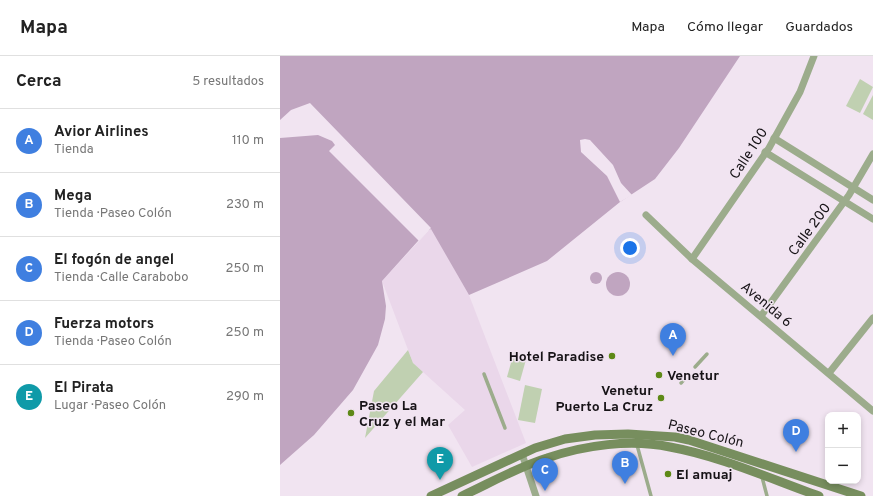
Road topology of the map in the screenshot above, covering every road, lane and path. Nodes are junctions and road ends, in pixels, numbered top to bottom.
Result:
1 (814, 56) edge
2 (774, 138) junction
3 (765, 152) junction
4 (873, 154) edge
5 (854, 187) junction
6 (873, 200) edge
7 (844, 202) junction
8 (646, 215) dead end
9 (873, 219) edge
10 (692, 259) junction
11 (761, 316) junction
12 (873, 318) edge
13 (707, 354) dead end
14 (695, 367) dead end
15 (829, 373) junction
16 (484, 374) dead end
17 (688, 375) dead end
18 (681, 383) dead end
19 (873, 412) edge
20 (505, 428) dead end
21 (656, 435) junction
22 (636, 444) junction
23 (652, 444) junction
24 (522, 454) junction
25 (526, 465) junction
26 (762, 476) junction
27 (431, 496) edge
28 (462, 496) edge
29 (536, 496) edge
30 (651, 496) edge
31 (767, 496) edge
32 (819, 496) edge
33 (861, 496) edge

1 - 2 street, Calle 100
2 - 3 street, Calle 100
2 - 5 street
3 - 7 street
3 - 10 street, Calle 100
4 - 5 street, Calle 200
5 - 6 street
5 - 7 street, Calle 200
7 - 9 street
7 - 11 street, Calle 200
8 - 10 street, Avenida 6
10 - 11 street, Avenida 6
11 - 15 street, Avenida 6
12 - 15 street
13 - 14 lane
15 - 19 street, Avenida 6
16 - 20 lane
17 - 18 lane
21 - 23 lane
21 - 24 street, Paseo Colón
21 - 33 street, Paseo Colón
22 - 23 street, Paseo Colón
22 - 25 street, Paseo Colón
22 - 30 lane
23 - 26 street, Paseo Colón
24 - 25 street
24 - 27 street, Paseo Colón
25 - 28 street, Paseo Colón
25 - 29 street
26 - 31 lane
26 - 32 street, Paseo Colón

